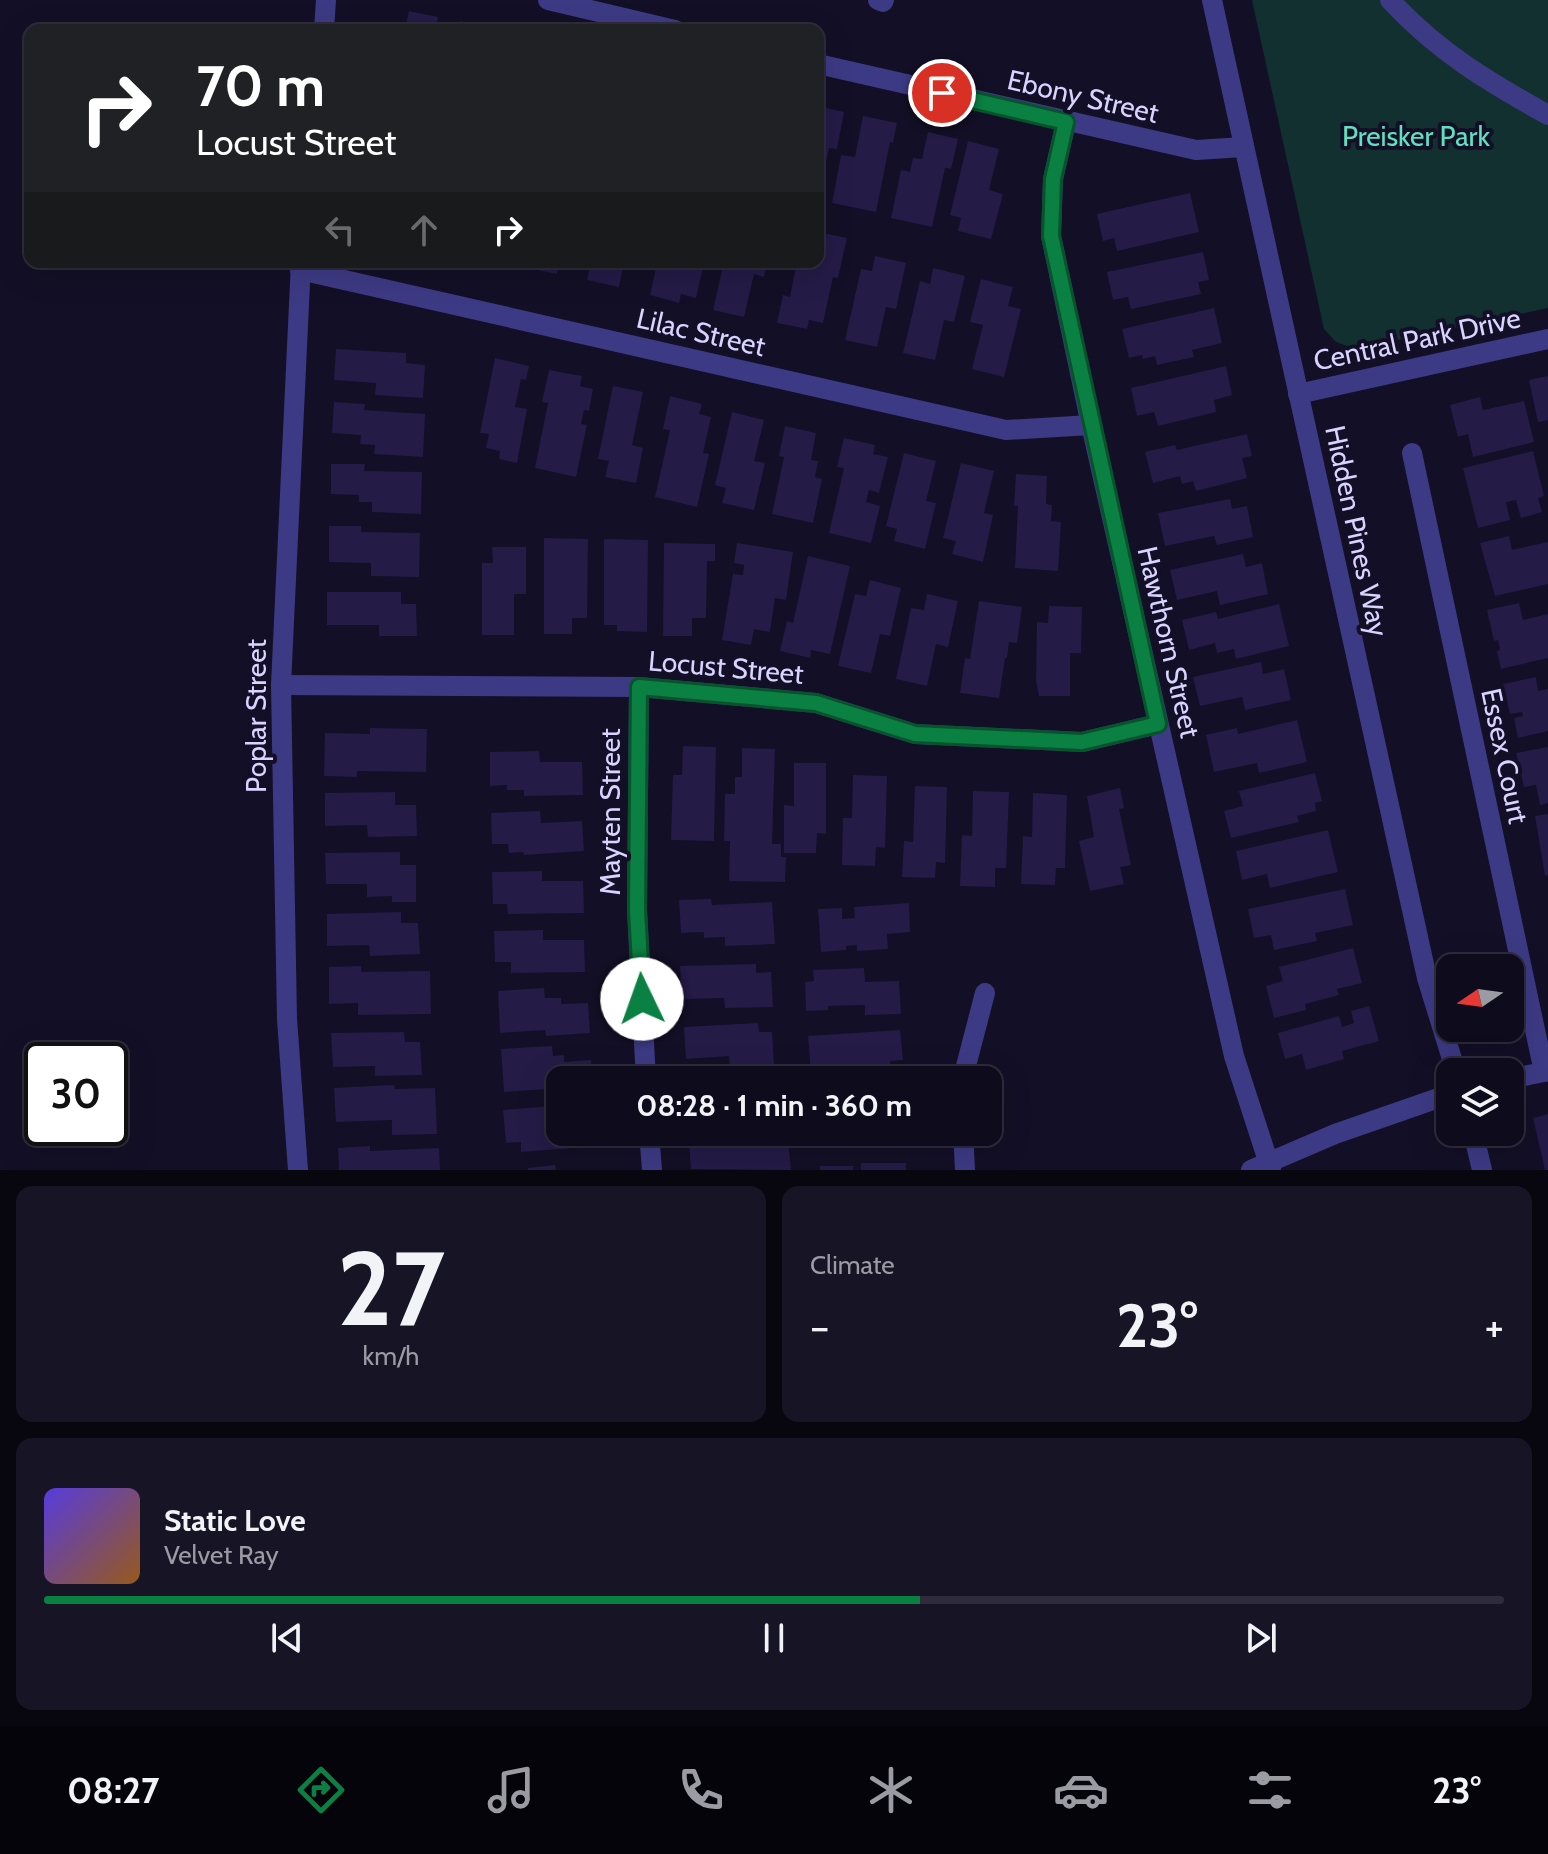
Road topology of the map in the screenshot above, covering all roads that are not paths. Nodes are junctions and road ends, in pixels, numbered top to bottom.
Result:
1 (326, 0) edge
2 (548, 0) edge
3 (878, 0) edge
4 (884, 0) edge
5 (1212, 0) edge
6 (1390, 0) edge
7 (324, 24) edge
8 (650, 24) edge
9 (824, 65) edge
10 (1548, 115) edge
11 (1066, 122) junction
12 (1244, 147) junction
13 (301, 268) edge
14 (310, 268) edge
15 (1548, 339) edge
16 (1298, 394) junction
17 (1091, 425) junction
18 (1412, 453) dead end
19 (281, 685) junction
20 (639, 687) junction
21 (1158, 724) junction
22 (985, 993) dead end
23 (1452, 1058) edge
24 (645, 1066) edge
25 (966, 1066) edge
26 (1546, 1071) edge
27 (1524, 1076) edge
28 (1436, 1099) edge
29 (650, 1146) edge
30 (964, 1146) edge
31 (1476, 1146) edge
32 (1264, 1168) edge
33 (298, 1170) edge
34 (652, 1170) edge
35 (965, 1170) edge
36 (1482, 1170) edge

1 - 7 street
2 - 8 street
3 - 4 street
5 - 12 street, Hidden Pines Way
6 - 10 street
9 - 11 street, Ebony Street
11 - 12 street, Ebony Street
11 - 17 street, Hawthorn Street
12 - 16 street, Hidden Pines Way
13 - 19 street, Poplar Street
14 - 17 street, Lilac Street
15 - 16 street, Central Park Drive
16 - 23 street, Hidden Pines Way
17 - 21 street, Hawthorn Street
18 - 26 street, Essex Court
19 - 20 street, Locust Street
19 - 33 street, Poplar Street
20 - 21 street, Locust Street
20 - 24 street, Mayten Street
21 - 32 street, Hawthorn Street
22 - 25 street
26 - 27 street
28 - 32 street
29 - 34 street
30 - 35 street
31 - 36 street

